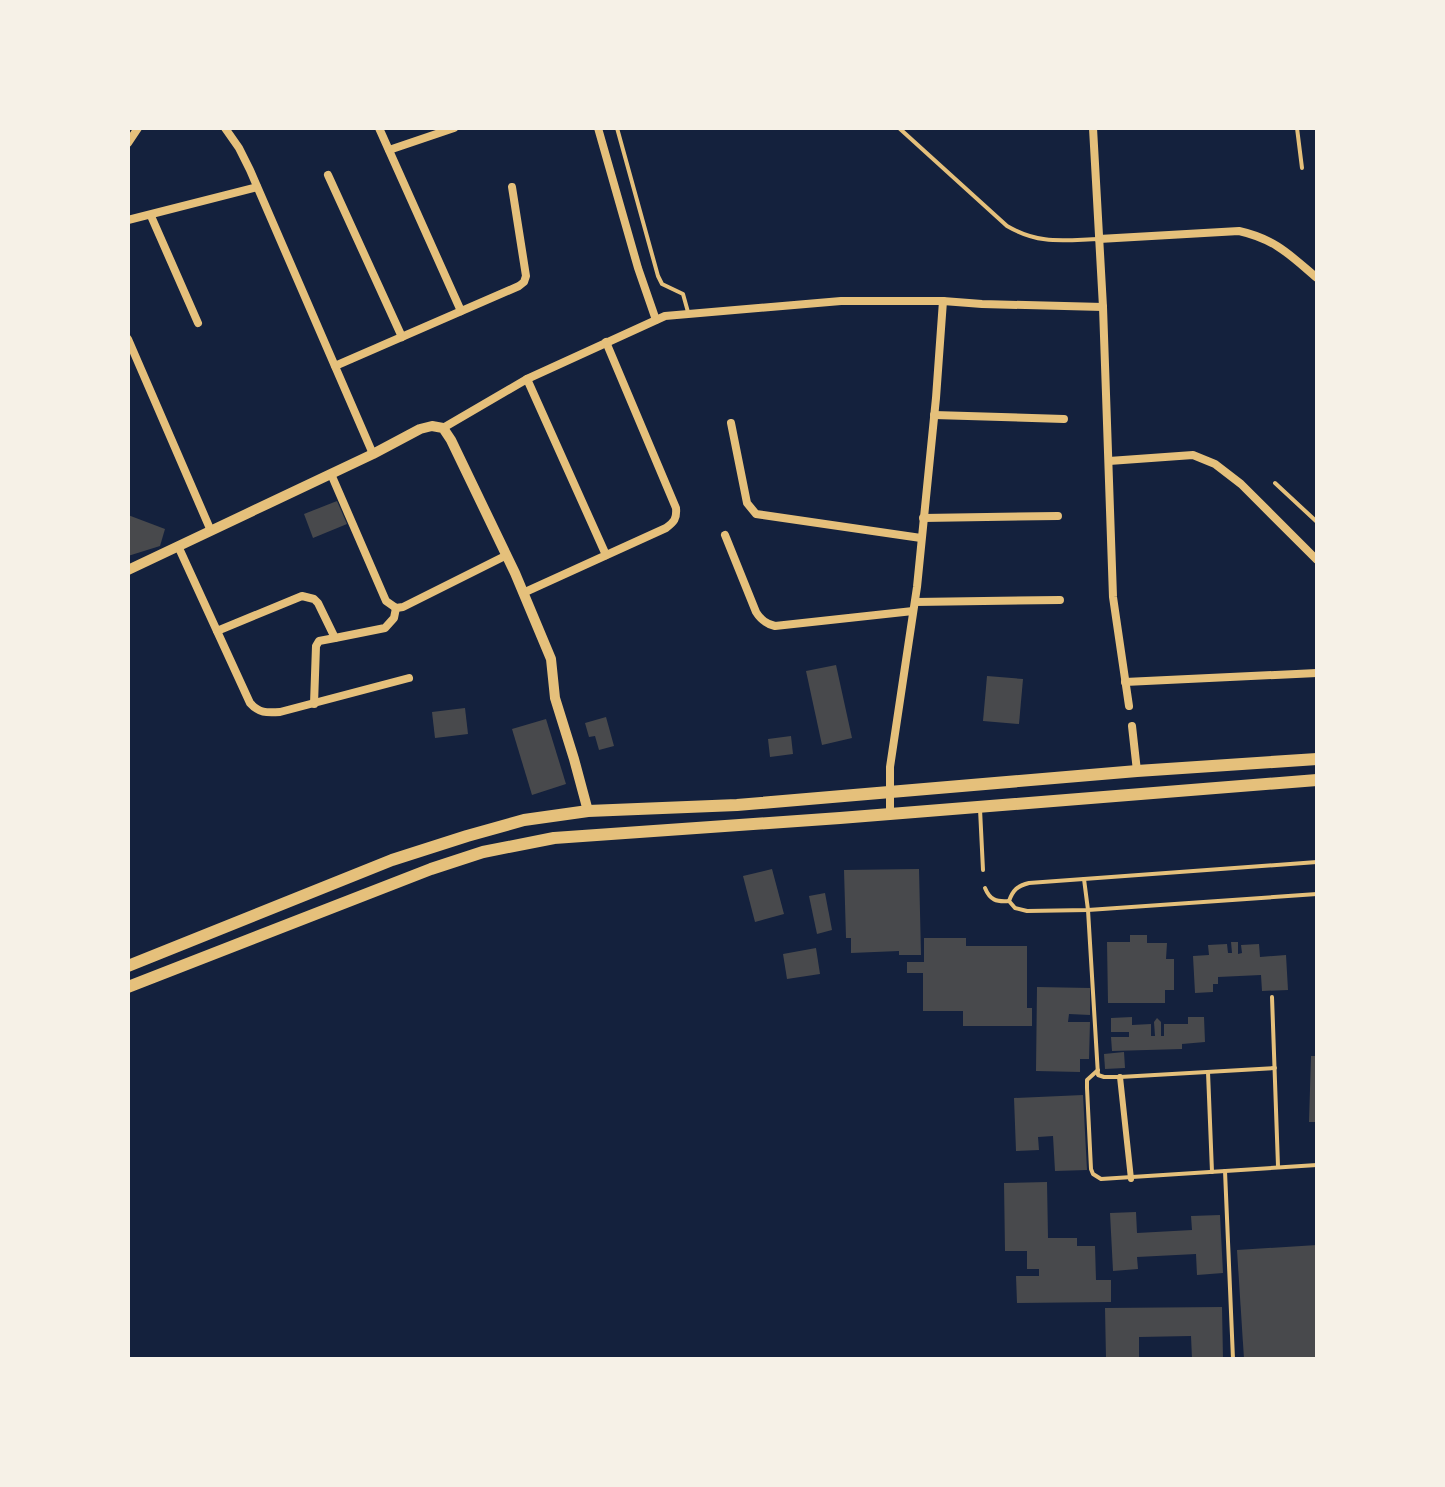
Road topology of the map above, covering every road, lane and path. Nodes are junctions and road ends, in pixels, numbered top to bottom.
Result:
1 (138, 128) edge
2 (225, 128) edge
3 (379, 128) edge
4 (454, 128) edge
5 (598, 128) edge
6 (617, 128) edge
7 (899, 128) edge
8 (1093, 128) edge
9 (1297, 128) edge
10 (128, 143) edge
11 (389, 150) junction
12 (1302, 168) dead end
13 (328, 175) dead end
14 (257, 187) junction
15 (512, 187) dead end
16 (151, 216) junction
17 (128, 220) edge
18 (1099, 239) junction
19 (1317, 278) edge
20 (943, 301) junction
21 (1103, 307) junction
22 (461, 311) junction
23 (689, 314) junction
24 (656, 320) junction
25 (198, 323) dead end
26 (402, 337) junction
27 (128, 339) edge
28 (606, 342) junction
29 (335, 366) junction
30 (527, 379) junction
31 (934, 415) junction
32 (1064, 419) dead end
33 (731, 423) dead end
34 (443, 428) junction
35 (373, 454) junction
36 (1109, 461) junction
37 (331, 474) junction
38 (1275, 483) dead end
39 (1058, 516) dead end
40 (923, 518) junction
41 (1317, 522) edge
42 (211, 531) junction
43 (725, 535) dead end
44 (921, 538) junction
45 (178, 546) junction
46 (507, 555) junction
47 (606, 555) junction
48 (1317, 560) edge
49 (128, 570) edge
50 (523, 593) junction
51 (1060, 600) dead end
52 (914, 607) junction
53 (396, 608) junction
54 (217, 631) junction
55 (335, 638) junction
56 (1317, 673) edge
57 (409, 678) dead end
58 (1125, 682) junction
59 (314, 704) junction
60 (1129, 706) dead end
61 (1132, 726) dead end
62 (1317, 759) edge
63 (1137, 771) junction
64 (1317, 780) edge
65 (890, 792) junction
66 (980, 806) junction
67 (588, 811) junction
68 (890, 814) junction
69 (1317, 862) edge
70 (983, 870) dead end
71 (1084, 878) junction
72 (985, 888) dead end
73 (1317, 894) edge
74 (1009, 901) junction
75 (1088, 910) junction
76 (128, 966) edge
77 (128, 987) edge
78 (1272, 997) dead end
79 (1275, 1068) junction
80 (1098, 1070) junction
81 (1208, 1072) junction
82 (1120, 1077) junction
83 (1317, 1165) edge
84 (1278, 1167) junction
85 (1225, 1171) junction
86 (1212, 1172) junction
87 (1131, 1179) junction
88 (1233, 1359) edge

1 - 10 street
2 - 14 street
3 - 11 street
4 - 11 street
5 - 24 street
6 - 23 lane
7 - 18 lane
8 - 18 street
9 - 12 lane
11 - 22 street
13 - 26 street
14 - 16 street
14 - 29 street
15 - 22 street
16 - 17 street
16 - 25 street
18 - 19 street
18 - 21 street
20 - 21 street
20 - 23 street
20 - 31 street
21 - 36 street
22 - 26 street
23 - 24 street
24 - 28 street
26 - 29 street
27 - 42 street
28 - 30 street
28 - 47 street
29 - 35 street
30 - 34 street
30 - 47 street
31 - 32 street
31 - 40 street
33 - 44 street
34 - 35 street
34 - 46 street
35 - 37 street
36 - 48 street
36 - 58 street
37 - 42 street
37 - 53 street
38 - 41 lane
39 - 40 street
40 - 44 street
42 - 45 street
43 - 52 street
44 - 52 street
45 - 49 street
45 - 54 street
46 - 50 street
46 - 53 street
47 - 50 street
50 - 67 street
51 - 52 street
52 - 65 street
53 - 55 street
54 - 55 street
54 - 59 street
55 - 59 street
56 - 58 street
57 - 59 street
58 - 60 street
61 - 63 street
62 - 63 main road
63 - 65 main road
64 - 66 main road
65 - 67 main road
65 - 68 street
66 - 68 main road
66 - 70 lane
67 - 76 main road
68 - 77 main road
69 - 71 lane
71 - 74 lane
71 - 75 lane
72 - 74 lane
73 - 75 lane
74 - 75 lane
75 - 80 lane
78 - 79 lane
79 - 81 lane
79 - 84 lane
80 - 82 lane
80 - 87 lane
81 - 82 lane
81 - 86 lane
82 - 87 street
83 - 84 lane
84 - 85 lane
85 - 86 lane
85 - 88 lane
86 - 87 lane

